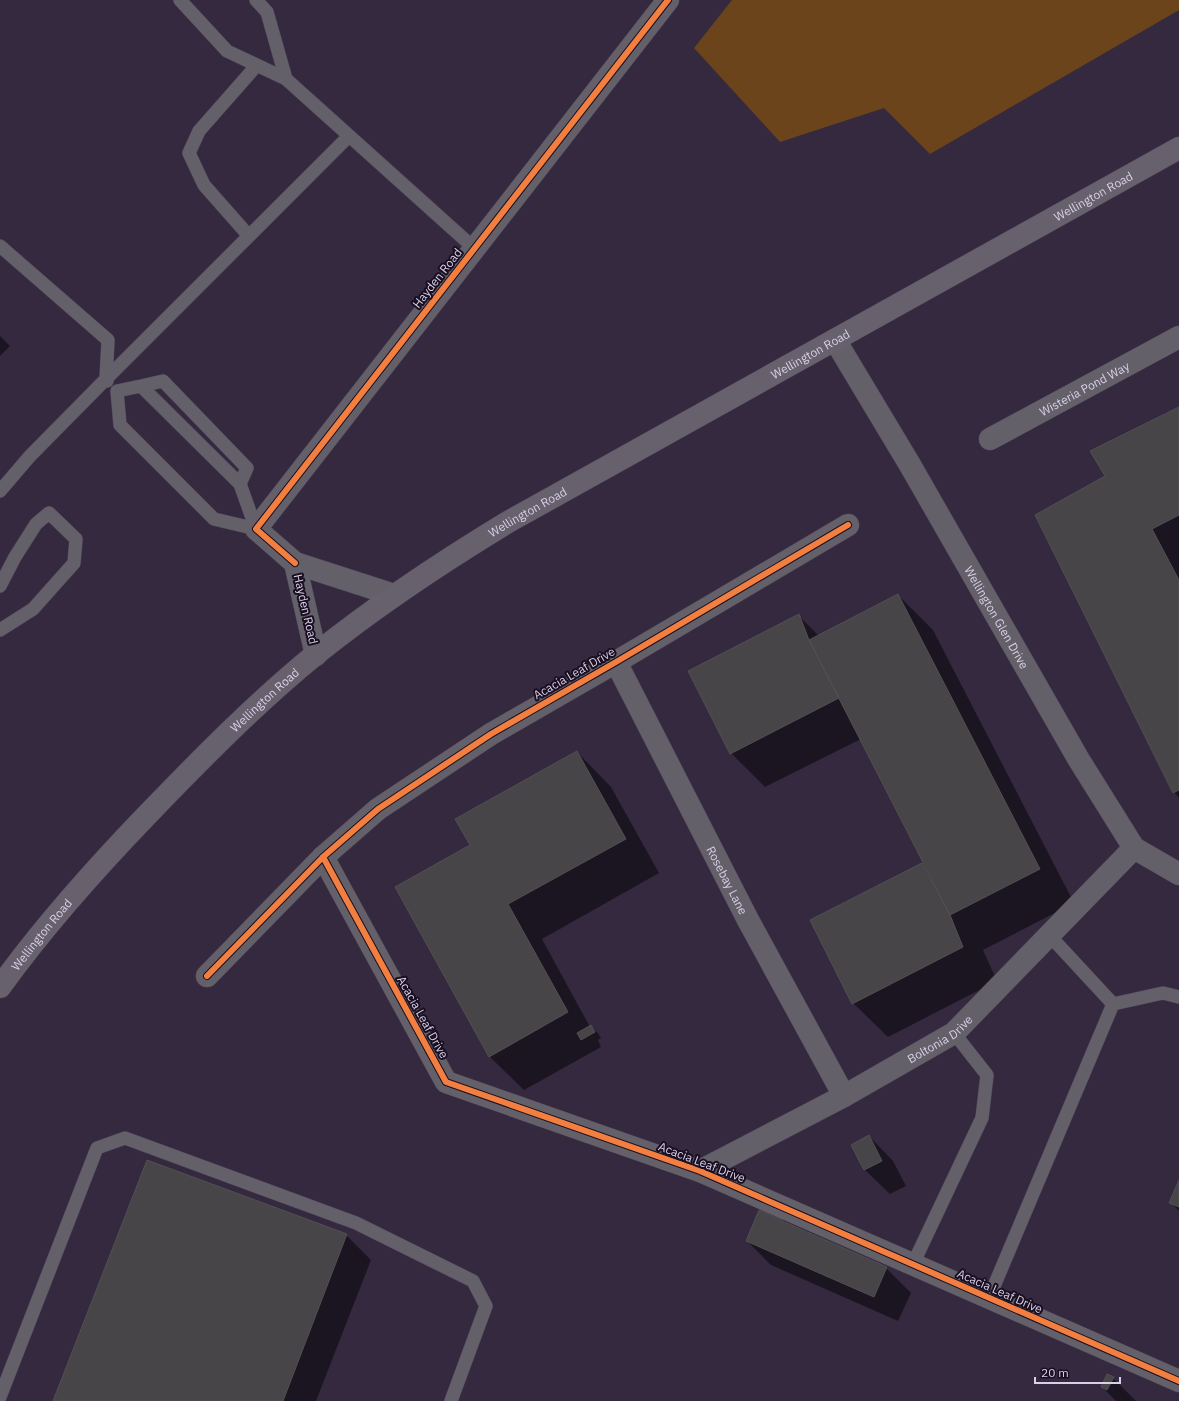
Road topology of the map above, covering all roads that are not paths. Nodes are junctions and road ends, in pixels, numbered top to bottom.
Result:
1 (180, 0) edge
2 (256, 0) edge
3 (668, 0) edge
4 (257, 66) junction
5 (286, 79) junction
6 (350, 136) junction
7 (1179, 139) edge
8 (1179, 148) edge
9 (1152, 163) junction
10 (249, 236) junction
11 (0, 246) edge
12 (474, 248) junction
13 (1179, 337) edge
14 (835, 340) junction
15 (106, 379) junction
16 (141, 386) junction
17 (117, 391) junction
18 (990, 439) dead end
19 (240, 484) junction
20 (0, 491) edge
21 (848, 525) dead end
22 (256, 529) junction
23 (295, 563) junction
24 (0, 586) edge
25 (394, 595) junction
26 (0, 630) edge
27 (316, 655) junction
28 (616, 662) junction
29 (1134, 848) junction
30 (323, 857) junction
31 (1179, 874) edge
32 (1050, 936) junction
33 (207, 976) dead end
34 (0, 987) edge
35 (1179, 997) edge
36 (1113, 1004) junction
37 (954, 1033) junction
38 (844, 1096) junction
39 (700, 1171) junction
40 (913, 1264) junction
41 (989, 1298) junction
42 (1179, 1381) edge
43 (0, 1397) edge
44 (451, 1401) edge

1 - 4 lane
2 - 5 lane
3 - 12 street, Hayden Road
4 - 5 lane
4 - 10 lane
5 - 6 lane
6 - 10 lane
6 - 12 lane
7 - 9 main road, Wellington Road
8 - 9 main road, Wellington Road
9 - 14 main road, Wellington Road
10 - 15 lane
11 - 15 lane
12 - 22 street, Hayden Road
13 - 18 street, Wisteria Pond Way
14 - 25 main road, Wellington Road
14 - 29 street, Wellington Glen Drive
15 - 17 lane
15 - 20 lane
16 - 17 lane
16 - 19 lane
16 - 19 lane
17 - 22 lane
19 - 22 lane
21 - 28 street, Acacia Leaf Drive
22 - 23 street, Hayden Road
23 - 25 street, Hayden Road
23 - 27 street, Hayden Road
24 - 26 lane
25 - 27 main road, Wellington Road
27 - 34 main road, Wellington Road
28 - 30 street, Acacia Leaf Drive
28 - 38 street, Rosebay Lane
29 - 31 street, Wellington Glen Drive
29 - 32 street, Boltonia Drive
30 - 33 street, Acacia Leaf Drive
30 - 39 street, Acacia Leaf Drive
32 - 36 lane
32 - 37 street, Boltonia Drive
35 - 36 lane
36 - 41 lane
37 - 38 street, Boltonia Drive
37 - 40 lane
38 - 39 street, Boltonia Drive
39 - 40 street, Acacia Leaf Drive
40 - 41 street, Acacia Leaf Drive
41 - 42 street, Acacia Leaf Drive
43 - 44 lane

